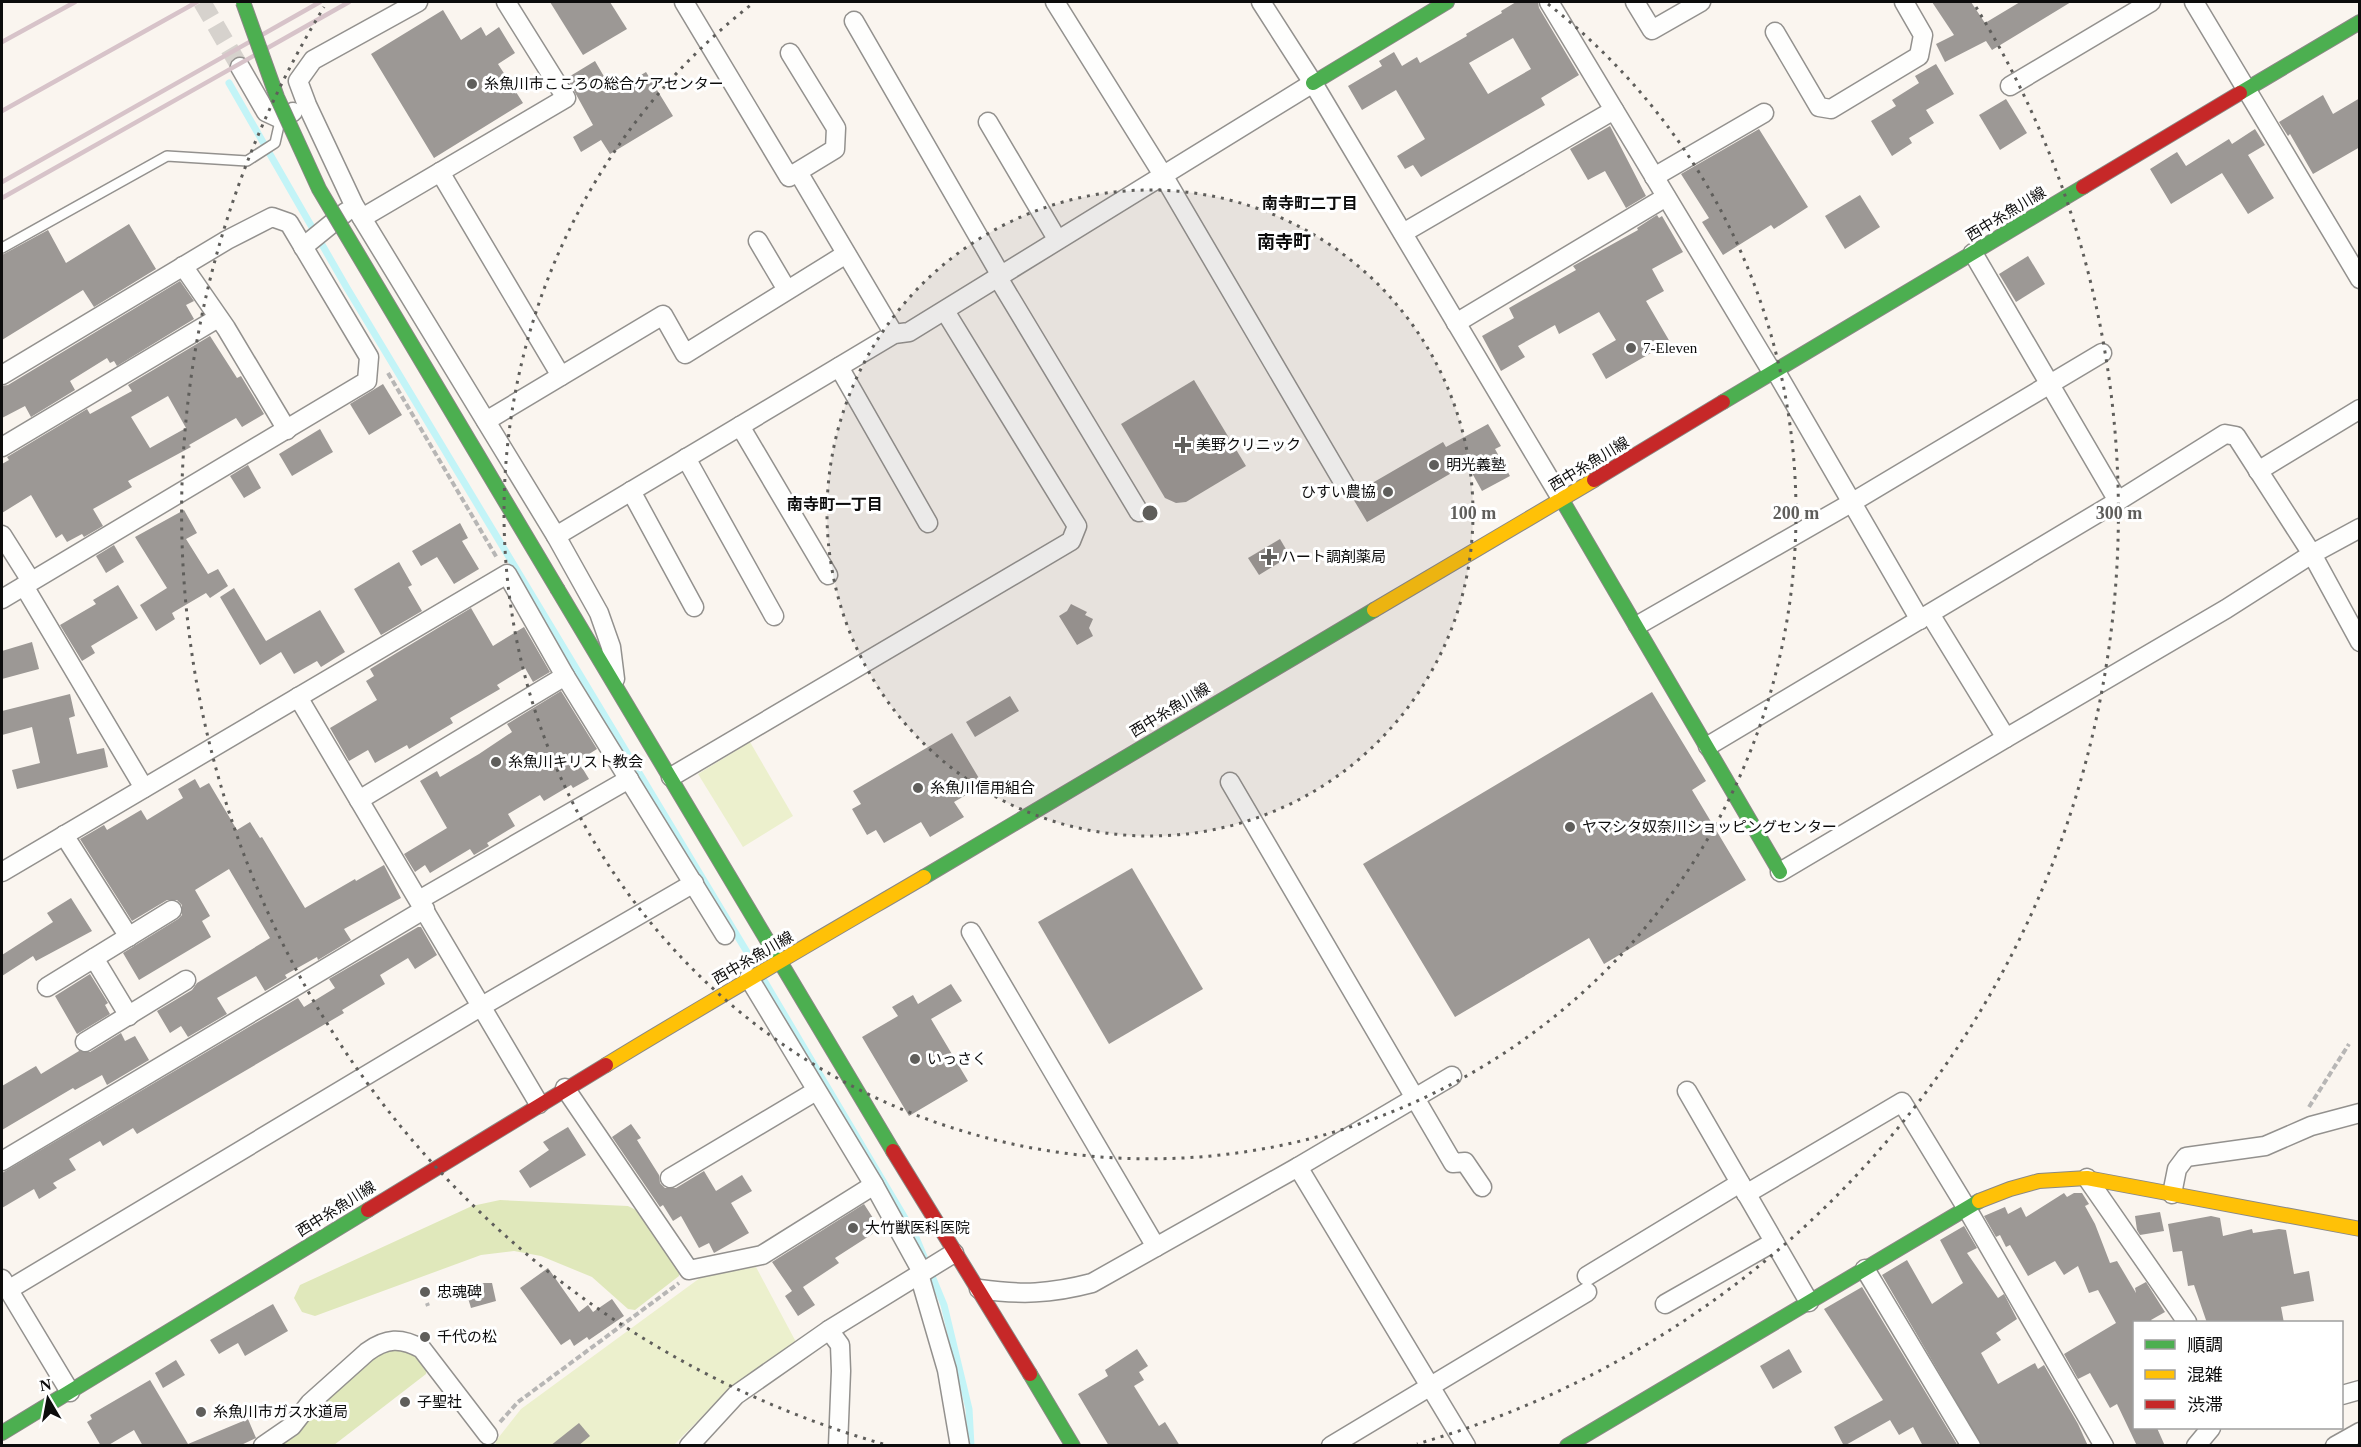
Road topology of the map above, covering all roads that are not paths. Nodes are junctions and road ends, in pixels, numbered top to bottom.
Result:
1 (243, 2) edge
2 (418, 2) edge
3 (506, 2) edge
4 (684, 2) edge
5 (1055, 2) edge
6 (1261, 2) edge
7 (1447, 2) edge
8 (1549, 2) edge
9 (1635, 2) edge
10 (1701, 2) edge
11 (1904, 2) edge
12 (2151, 2) edge
13 (2194, 2) edge
14 (854, 21) dead end
15 (2360, 22) edge
16 (1774, 32) dead end
17 (790, 53) dead end
18 (240, 67) tunnel mouth
19 (1313, 83) junction
20 (2010, 86) dead end
21 (2247, 88) junction
22 (307, 105) junction
23 (1614, 110) junction
24 (1764, 113) dead end
25 (280, 119) junction
26 (988, 122) dead end
27 (440, 172) junction
28 (798, 172) junction
29 (1162, 175) junction
30 (1654, 177) junction
31 (1666, 198) junction
32 (358, 212) junction
33 (1403, 233) junction
34 (1058, 239) junction
35 (758, 242) dead end
36 (303, 247) junction
37 (2, 248) edge
38 (1973, 253) junction
39 (846, 254) junction
40 (183, 266) junction
41 (999, 275) junction
42 (2360, 279) edge
43 (787, 290) junction
44 (945, 311) junction
45 (219, 318) junction
46 (1456, 323) junction
47 (894, 334) junction
48 (2102, 353) dead end
49 (839, 367) junction
50 (1773, 371) junction
51 (2, 375) edge
52 (561, 376) junction
53 (2050, 385) junction
54 (2360, 409) edge
55 (486, 420) junction
56 (740, 426) junction
57 (287, 430) junction
58 (2, 447) edge
59 (686, 458) junction
60 (2258, 471) junction
61 (1346, 487) dead end
62 (631, 491) junction
63 (1562, 500) junction
64 (2118, 501) junction
65 (1851, 503) junction
66 (1139, 512) dead end
67 (928, 523) dead end
68 (2360, 528) edge
69 (2, 536) edge
70 (556, 536) junction
71 (2312, 554) junction
72 (828, 575) dead end
73 (27, 584) junction
74 (2, 599) edge
75 (694, 607) dead end
76 (774, 616) dead end
77 (1925, 617) junction
78 (1638, 625) junction
79 (2360, 642) edge
80 (566, 676) junction
81 (616, 685) junction
82 (298, 697) junction
83 (2006, 738) junction
84 (1708, 746) junction
85 (671, 777) junction
86 (629, 779) junction
87 (1230, 782) dead end
88 (144, 788) junction
89 (359, 800) junction
90 (64, 835) junction
91 (2, 872) edge
92 (1780, 872) joint
93 (694, 883) junction
94 (422, 904) junction
95 (172, 910) dead end
96 (971, 932) dead end
97 (725, 935) dead end
98 (129, 937) junction
99 (94, 958) junction
100 (780, 962) junction
101 (749, 978) junction
102 (186, 980) dead end
103 (47, 987) dead end
104 (482, 1006) junction
105 (129, 1016) junction
106 (85, 1042) dead end
107 (1452, 1076) dead end
108 (565, 1088) junction
109 (816, 1091) junction
110 (1687, 1091) dead end
111 (1415, 1097) junction
112 (539, 1104) junction
113 (2360, 1113) edge
114 (2, 1161) edge
115 (1298, 1167) junction
116 (670, 1178) dead end
117 (2087, 1178) junction
118 (874, 1185) junction
119 (1482, 1187) dead end
120 (1743, 1189) junction
121 (2172, 1194) junction
122 (1966, 1208) junction
123 (2360, 1229) edge
124 (1774, 1242) junction
125 (1156, 1246) junction
126 (954, 1253) junction
127 (1865, 1269) junction
128 (920, 1273) junction
129 (5, 1285) edge
130 (979, 1289) junction
131 (1809, 1302) junction
132 (1665, 1304) dead end
133 (2186, 1321) edge
134 (829, 1330) junction
135 (1430, 1386) junction
136 (2360, 1390) edge
137 (70, 1392) junction
138 (2343, 1395) edge
139 (2210, 1429) edge
140 (2, 1432) edge
141 (2360, 1432) edge
142 (488, 1435) road end
143 (1575, 1444) edge
144 (263, 1446) edge
145 (689, 1446) edge
146 (838, 1446) edge
147 (960, 1446) edge
148 (1073, 1446) edge
149 (1331, 1446) edge
150 (1466, 1446) edge
151 (1971, 1446) edge
152 (2104, 1446) edge
153 (2196, 1446) edge
154 (2335, 1446) edge

1 - 81 street, bridge
2 - 22 street
3 - 27 street
4 - 28 street
5 - 29 street
6 - 19 street
7 - 19 street
8 - 23 street
9 - 10 street
11 - 16 street
12 - 20 street
13 - 21 street
14 - 41 street
15 - 21 street, 西中糸魚川線
17 - 28 street
18 - 25 street
19 - 29 street
19 - 33 street
21 - 38 street, 西中糸魚川線
21 - 42 street
22 - 25 street
22 - 32 street
23 - 30 street
23 - 33 street
24 - 30 street
25 - 37 lane
26 - 34 street
27 - 32 street
27 - 52 street
28 - 39 street
29 - 34 street
29 - 61 street
30 - 31 street
31 - 46 street
31 - 50 street
32 - 36 street
32 - 55 street
33 - 46 street
34 - 41 street
35 - 43 street
36 - 40 street
36 - 57 street
38 - 50 street, 西中糸魚川線
38 - 53 street
39 - 43 street
39 - 47 street
40 - 45 street
40 - 51 street
41 - 44 street
41 - 66 street
43 - 52 street
44 - 47 street
44 - 85 street
45 - 57 street
45 - 58 street
46 - 63 street
47 - 49 street
48 - 53 street
49 - 56 street
49 - 67 street
50 - 63 street, 西中糸魚川線
50 - 65 street
52 - 55 street
53 - 64 street
53 - 65 street
54 - 60 street
55 - 70 street
56 - 59 street
56 - 72 street
57 - 73 street
59 - 62 street
59 - 76 street
60 - 64 street
60 - 71 street
62 - 70 street
62 - 75 street
63 - 78 street
63 - 100 street, 西中糸魚川線
64 - 77 street
65 - 77 street
65 - 78 street
68 - 71 street
69 - 73 street
70 - 81 street
71 - 79 street
71 - 83 street
73 - 74 street
73 - 88 street
77 - 83 street
77 - 84 street
78 - 84 street
80 - 82 street
80 - 86 street
80 - 89 street
81 - 85 street
82 - 88 street
82 - 89 street
83 - 92 street
84 - 92 street
85 - 100 street
86 - 93 street
86 - 94 street
87 - 111 street
88 - 90 street
89 - 94 street
90 - 91 street
90 - 98 street
93 - 97 street
93 - 104 street
94 - 104 street
94 - 114 street
95 - 98 street
96 - 125 street
98 - 99 street
99 - 103 street
99 - 105 street
100 - 101 street, 西中糸魚川線
100 - 126 street
101 - 108 street, 西中糸魚川線
101 - 109 street
102 - 105 street
104 - 112 street
104 - 129 street
105 - 106 street
107 - 111 street
108 - 112 street, 西中糸魚川線
108 - 118 street
109 - 116 street
109 - 118 street
110 - 120 street
111 - 115 street
111 - 119 street
112 - 137 street, 西中糸魚川線
113 - 121 street
115 - 125 street
115 - 135 street
117 - 121 street
117 - 122 street
117 - 133 street
118 - 128 street
120 - 122 street
120 - 124 street
120 - 135 street
121 - 123 street
122 - 127 street
122 - 152 street
124 - 131 street
124 - 132 street
125 - 130 street
126 - 128 street
126 - 130 street
127 - 131 street
127 - 151 street
128 - 134 street
128 - 147 street
129 - 137 street
130 - 148 street
131 - 143 street
134 - 145 street
134 - 146 street
135 - 149 street
135 - 150 street
136 - 138 street
137 - 140 street, 西中糸魚川線
139 - 153 street
141 - 154 street
142 - 144 street

